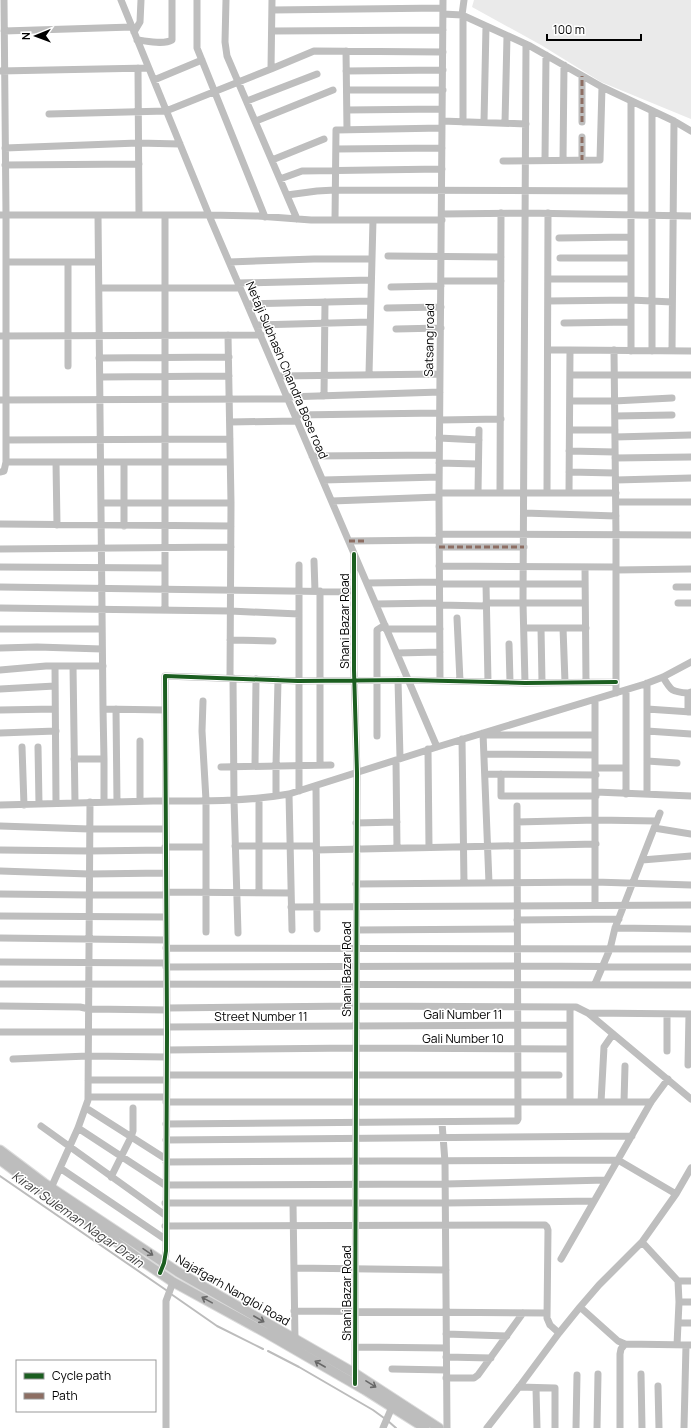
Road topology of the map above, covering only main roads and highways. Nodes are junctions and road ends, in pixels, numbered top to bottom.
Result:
1 (0, 1150) edge
2 (0, 1160) edge
3 (355, 1379) junction
4 (387, 1418) edge
5 (417, 1426) edge
6 (439, 1428) edge

1 -> 3 main road, Najafgarh Nangloi Road
3 -> 2 main road
3 - 4 main road
3 -> 6 main road, Najafgarh Nangloi Road
4 - 5 main road

